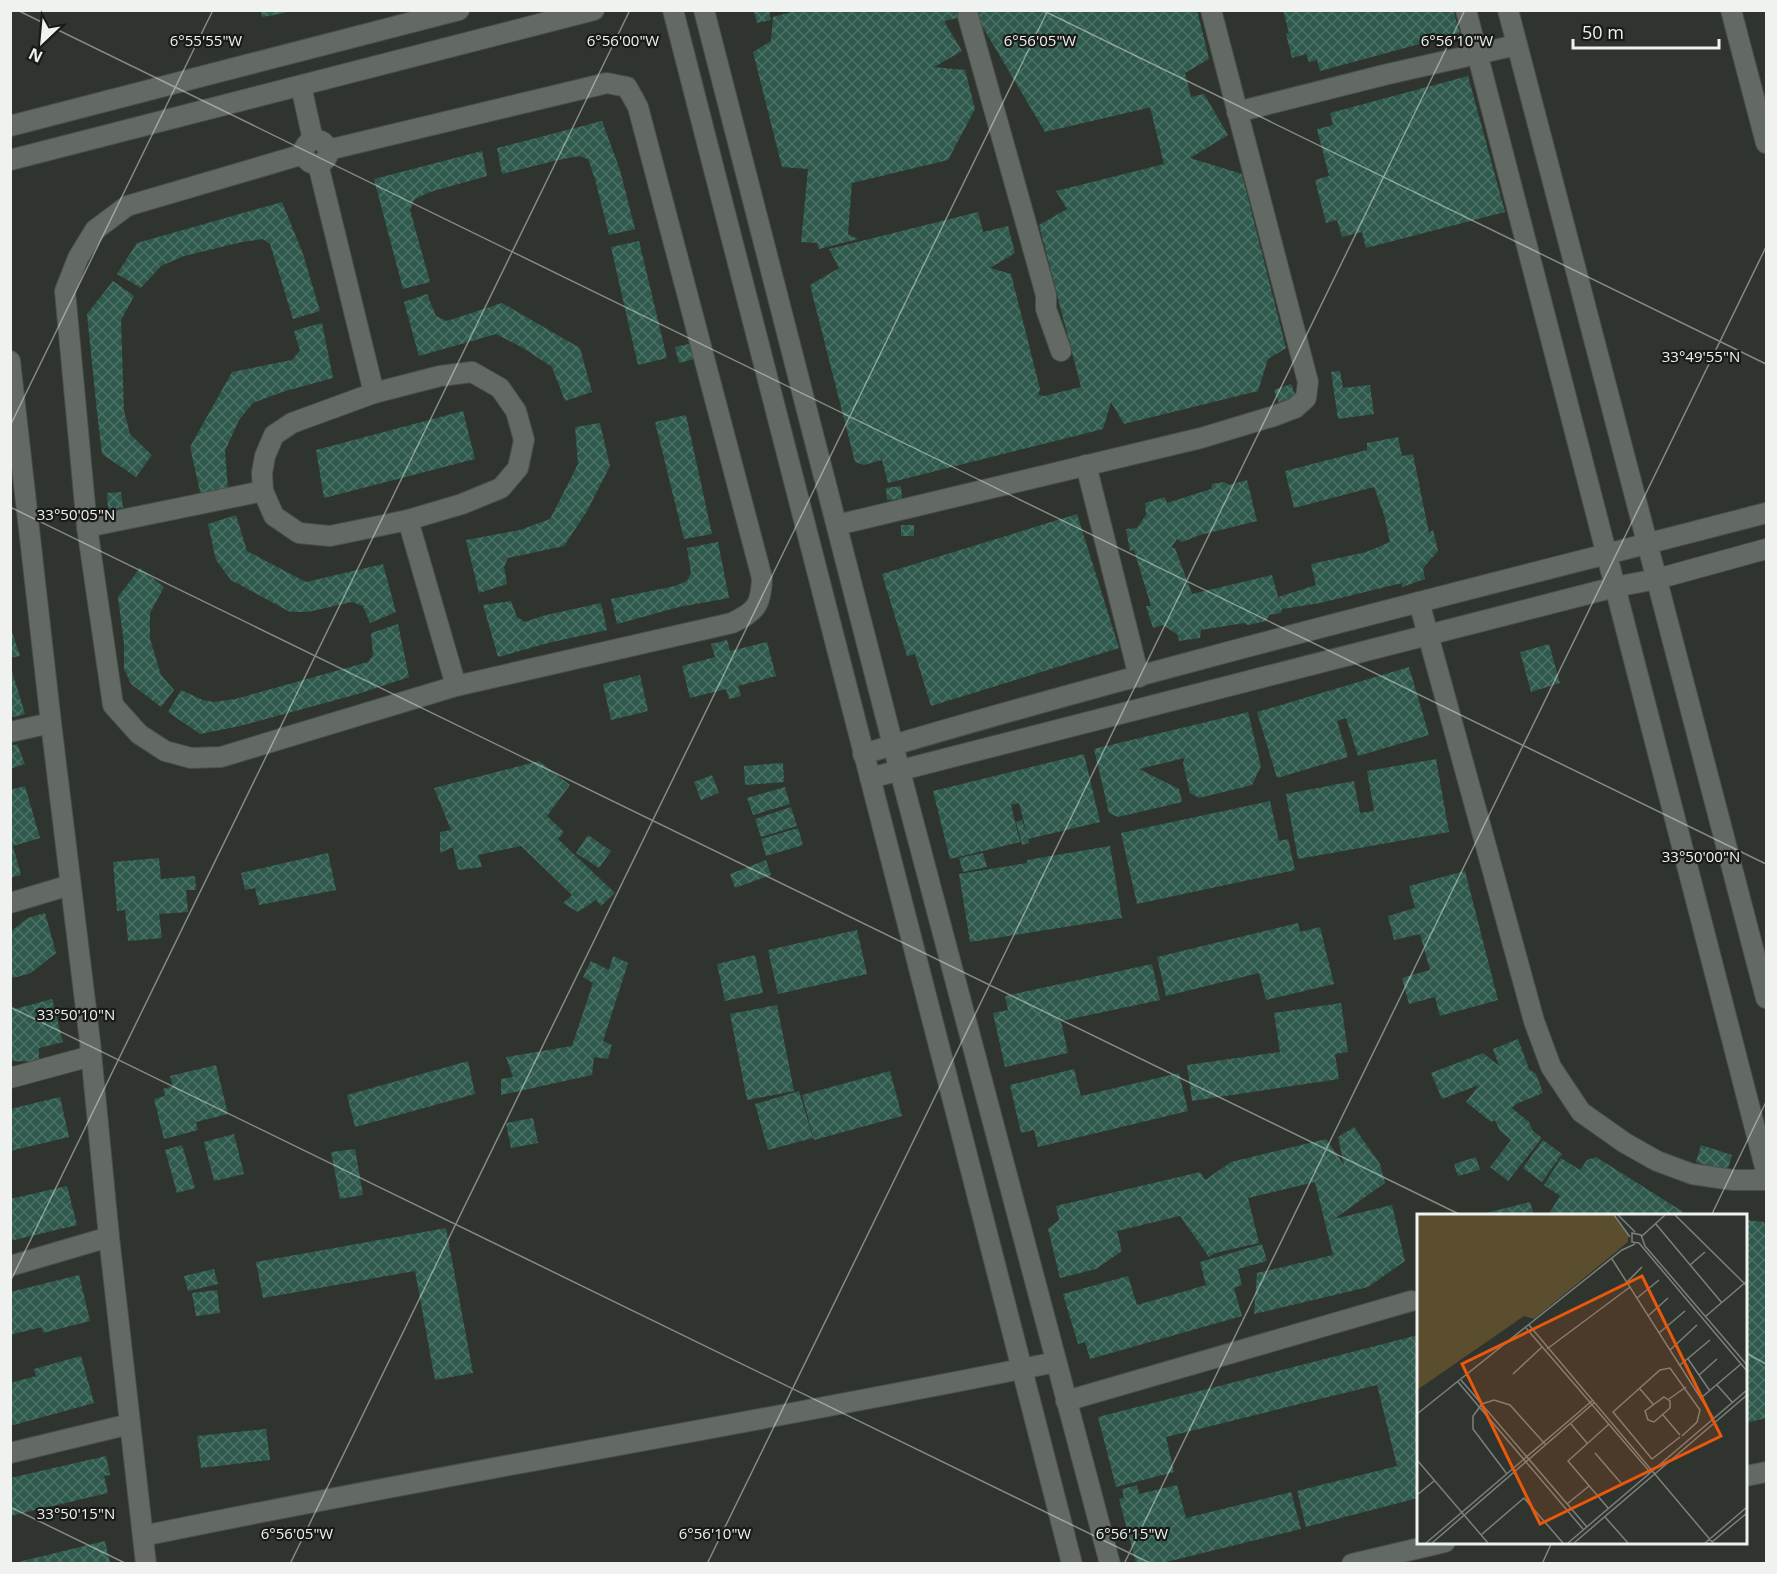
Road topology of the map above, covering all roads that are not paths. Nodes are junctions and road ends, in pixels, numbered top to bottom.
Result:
1 (459, 10) edge
2 (594, 10) edge
3 (673, 10) edge
4 (704, 10) edge
5 (1211, 10) edge
6 (1466, 10) edge
7 (1508, 10) edge
8 (1731, 10) edge
9 (968, 16) dead end
10 (1517, 45) junction
11 (1477, 54) junction
12 (301, 86) junction
13 (1237, 112) junction
14 (10, 126) edge
15 (1767, 143) edge
16 (316, 152) junction
17 (10, 160) edge
18 (1061, 351) dead end
19 (11, 373) edge
20 (374, 393) junction
21 (1086, 465) junction
22 (264, 491) junction
23 (1767, 513) edge
24 (408, 520) junction
25 (837, 525) junction
26 (87, 527) junction
27 (1648, 543) junction
28 (1767, 549) edge
29 (1606, 555) junction
30 (1657, 579) junction
31 (1615, 587) junction
32 (1419, 602) junction
33 (1428, 634) junction
34 (1139, 677) junction
35 (456, 686) junction
36 (51, 723) junction
37 (10, 732) edge
38 (893, 745) junction
39 (863, 754) junction
40 (900, 771) junction
41 (870, 778) junction
42 (70, 885) junction
43 (10, 903) edge
44 (1767, 998) edge
45 (91, 1056) junction
46 (10, 1078) edge
47 (1767, 1171) edge
48 (1767, 1180) edge
49 (109, 1237) junction
50 (10, 1266) edge
51 (1411, 1301) dead end
52 (1056, 1362) junction
53 (1022, 1369) junction
54 (1066, 1401) junction
55 (130, 1424) junction
56 (10, 1453) edge
57 (1767, 1472) edge
58 (1747, 1476) edge
59 (143, 1536) junction
60 (1437, 1544) edge
61 (146, 1563) edge
62 (1072, 1563) edge
63 (1110, 1563) edge
64 (1352, 1563) edge

1 - 14 street
2 - 12 street
3 - 39 street
4 - 25 street
5 - 13 street
6 - 11 street
7 - 10 street
8 - 15 street
9 - 18 street
10 - 11 street
10 - 27 street
11 - 13 street
11 - 29 street
12 - 16 street
12 - 17 street
13 - 21 street
16 - 20 street
16 - 26 street
16 - 35 street
19 - 36 street
20 - 22 street
20 - 24 street
21 - 25 street
21 - 34 street
22 - 24 street
22 - 26 street
23 - 27 street
24 - 35 street
25 - 38 street
26 - 35 street
27 - 29 street
27 - 30 street
28 - 30 street
29 - 31 street
29 - 32 street
30 - 31 street
30 - 44 street
31 - 33 street
31 - 47 street
32 - 33 street
32 - 34 street
33 - 40 street
33 - 48 street
34 - 38 street
36 - 37 street
36 - 42 street
38 - 39 street
38 - 40 street
39 - 41 street
40 - 41 street
40 - 52 street
41 - 53 street
42 - 43 street
42 - 45 street
45 - 46 street
45 - 49 street
49 - 50 street
49 - 55 street
51 - 54 street
52 - 53 street
52 - 54 street
53 - 59 street
53 - 62 street
54 - 63 street
55 - 56 street
55 - 59 street
57 - 58 street
59 - 61 street
60 - 64 street

